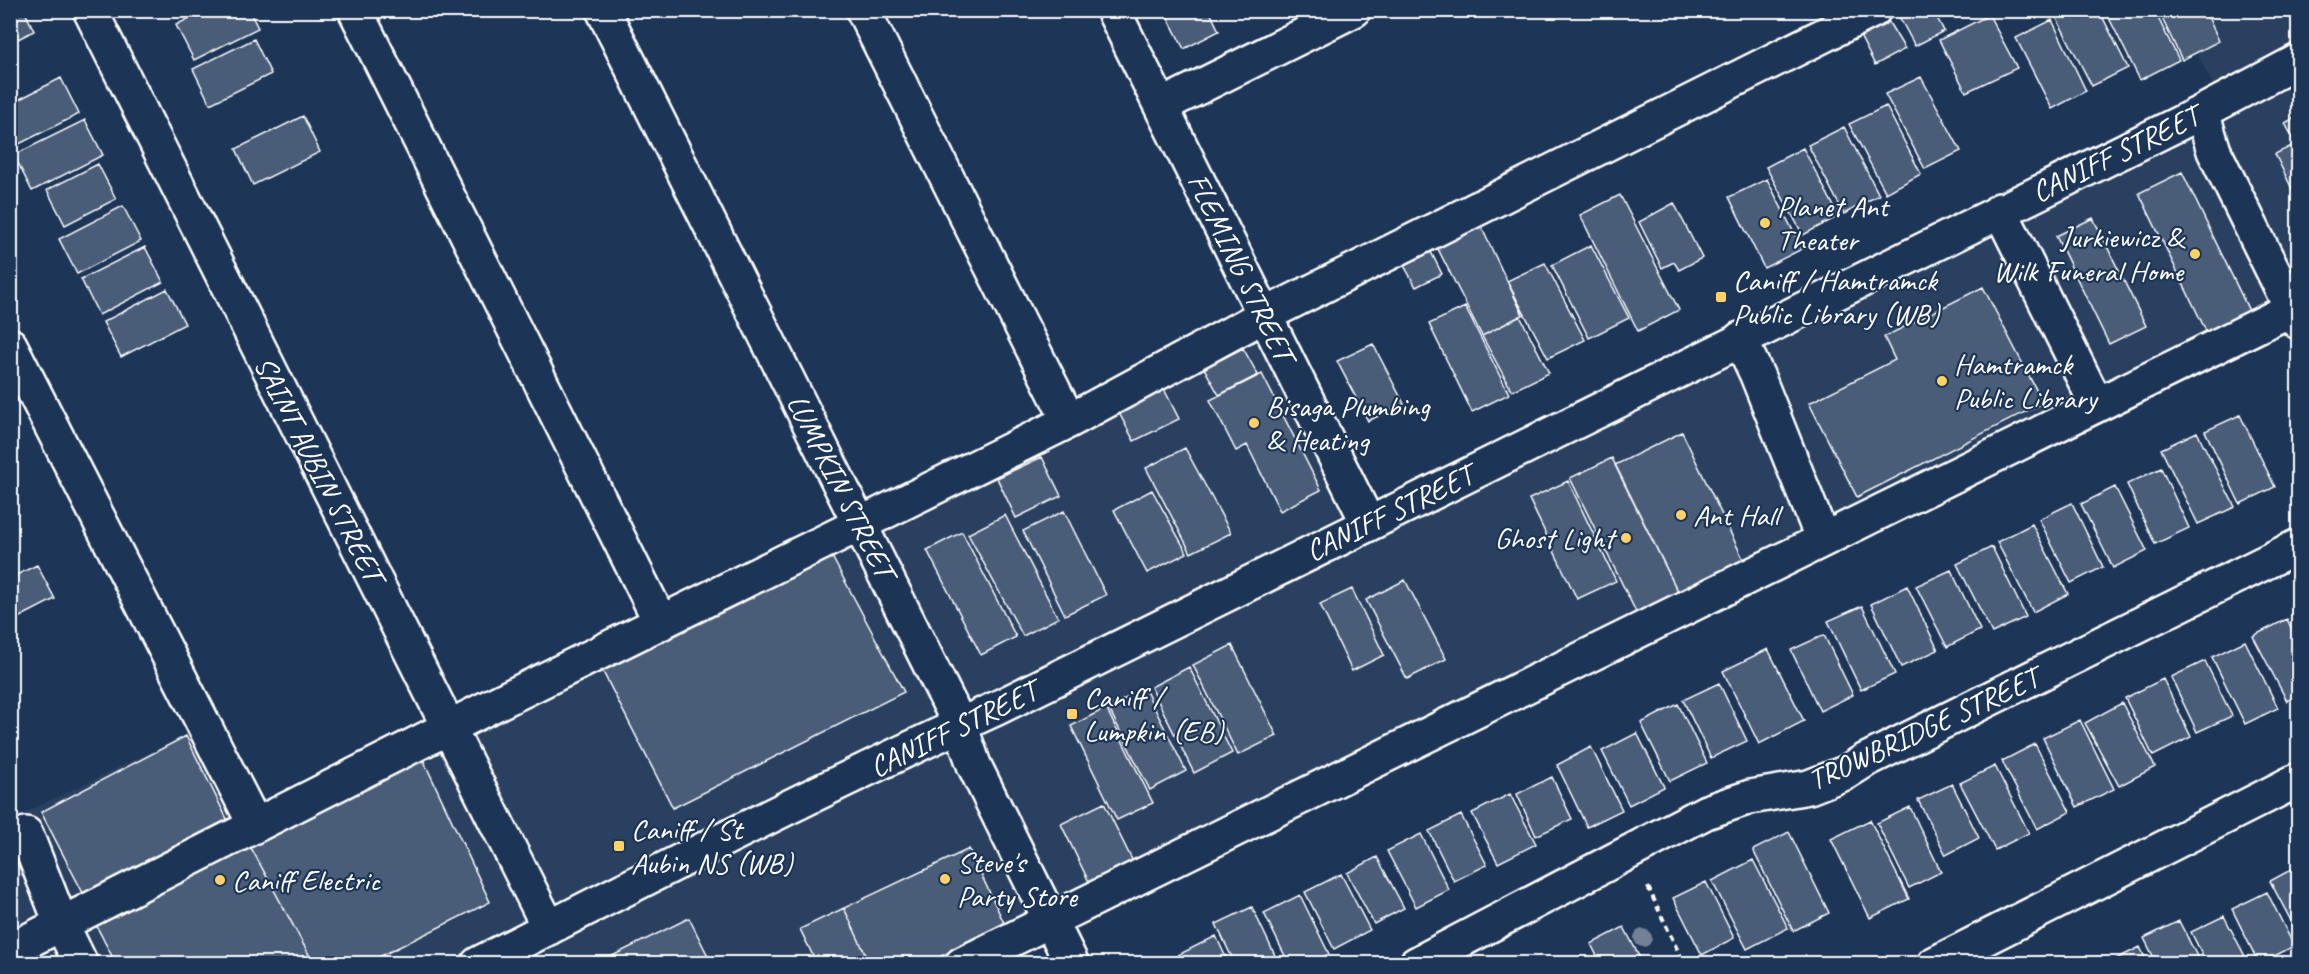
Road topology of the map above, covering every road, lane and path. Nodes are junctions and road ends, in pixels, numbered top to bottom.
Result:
1 (90, 10) edge
2 (355, 10) edge
3 (603, 10) edge
4 (863, 10) edge
5 (1113, 10) edge
6 (1354, 10) edge
7 (1874, 10) edge
8 (2298, 61) edge
9 (1161, 106) junction
10 (2202, 112) junction
11 (2000, 210) junction
12 (2296, 312) edge
13 (1265, 315) junction
14 (1740, 339) junction
15 (10, 345) edge
16 (2097, 405) junction
17 (1069, 421) junction
18 (1368, 523) junction
19 (860, 524) junction
20 (1823, 540) junction
21 (2298, 546) edge
22 (661, 623) junction
23 (960, 725) junction
24 (448, 728) junction
25 (2298, 780) edge
26 (255, 825) junction
27 (10, 843) edge
28 (1648, 887) dead end
29 (1050, 920) junction
30 (61, 923) junction
31 (549, 928) junction
32 (10, 950) edge
33 (81, 963) edge
34 (478, 963) edge
35 (962, 963) edge
36 (1072, 963) edge
37 (1416, 963) edge
38 (1684, 963) edge
39 (1934, 963) edge

1 - 24 street, SAINT AUBIN STREET
2 - 22 street
3 - 19 street, LUMPKIN STREET
4 - 17 street
5 - 9 street, FLEMING STREET
6 - 9 street
7 - 13 street
8 - 10 street, CANIFF STREET
9 - 13 street, FLEMING STREET
10 - 11 street, CANIFF STREET
10 - 12 street
11 - 14 street, CANIFF STREET
11 - 16 street
12 - 16 street
13 - 17 street
13 - 18 street, FLEMING STREET
14 - 18 street, CANIFF STREET
14 - 20 street
15 - 26 street
16 - 20 street
17 - 19 street
18 - 23 street, CANIFF STREET
19 - 22 street
19 - 23 street, LUMPKIN STREET
20 - 29 street
21 - 37 street, TROWBRIDGE STREET
22 - 24 street
23 - 29 street, LUMPKIN STREET
23 - 31 street, CANIFF STREET
24 - 26 street
24 - 31 street, SAINT AUBIN STREET
25 - 39 street
26 - 30 street
27 - 30 street
28 - 38 path
29 - 35 street
29 - 36 street, LUMPKIN STREET
30 - 32 street
30 - 33 street
31 - 34 street, CANIFF STREET

